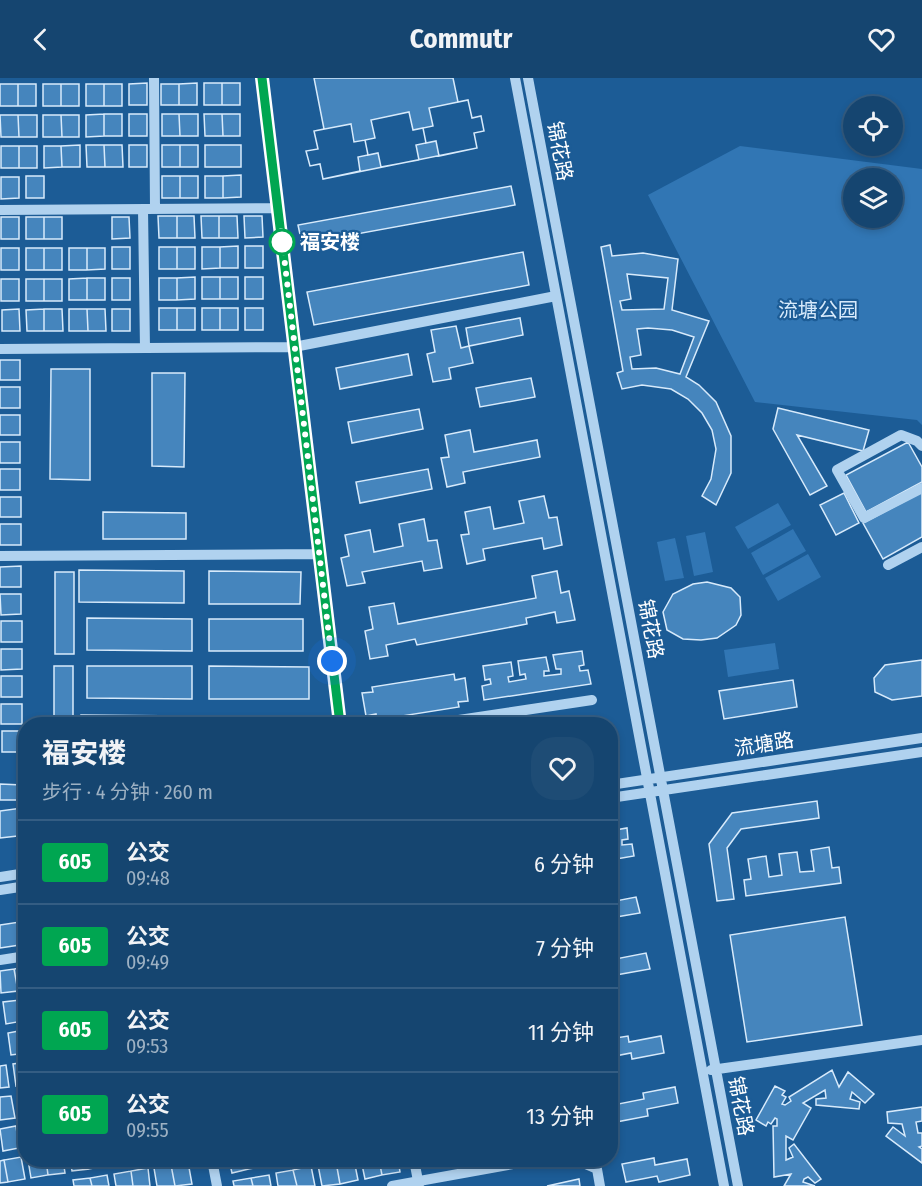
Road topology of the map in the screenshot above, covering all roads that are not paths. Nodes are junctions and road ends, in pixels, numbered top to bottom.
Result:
1 (154, 78) edge
2 (262, 78) edge
3 (515, 78) edge
4 (528, 78) edge
5 (278, 208) junction
6 (143, 209) junction
7 (155, 209) junction
8 (0, 210) edge
9 (556, 296) junction
10 (294, 347) junction
11 (0, 348) edge
12 (144, 348) junction
13 (922, 446) edge
14 (922, 488) edge
15 (922, 547) edge
16 (319, 554) junction
17 (0, 556) edge
18 (888, 565) dead end
19 (592, 700) dead end
20 (339, 717) edge
21 (496, 717) edge
22 (922, 738) edge
23 (922, 752) edge
24 (660, 778) junction
25 (647, 780) junction
26 (618, 784) edge
27 (663, 790) junction
28 (650, 792) junction
29 (618, 797) edge
30 (18, 874) edge
31 (0, 877) edge
32 (18, 887) edge
33 (0, 890) edge
34 (18, 957) edge
35 (0, 960) edge
36 (922, 1040) edge
37 (716, 1069) junction
38 (702, 1071) junction
39 (214, 1167) edge
40 (415, 1167) edge
41 (501, 1167) edge
42 (592, 1167) edge
43 (419, 1184) edge
44 (218, 1186) edge
45 (392, 1186) edge
46 (600, 1186) edge
47 (724, 1186) edge
48 (738, 1186) edge

1 - 7 street
2 - 5 street
3 - 9 street, 锦花路
4 - 24 street, 锦花路
5 - 7 street
5 - 10 street
6 - 7 street
6 - 8 street
6 - 12 street
9 - 10 street
9 - 25 street, 锦花路
10 - 12 street
10 - 16 street
11 - 12 street
13 - 14 street
15 - 18 street
16 - 17 street
16 - 20 street
19 - 21 street
22 - 24 street, 流塘路
23 - 27 street, 流塘路
24 - 25 street, 流塘路
24 - 27 street, 锦花路
25 - 26 street, 流塘路
25 - 28 street, 锦花路
27 - 28 street, 流塘路
27 - 37 street, 锦花路
28 - 29 street, 流塘路
28 - 38 street, 锦花路
30 - 31 street
32 - 33 street
34 - 35 street
36 - 37 street
37 - 38 street
37 - 48 street, 锦花路
38 - 47 street, 锦花路
39 - 44 street
40 - 43 street
41 - 43 street
42 - 46 street
43 - 45 street

